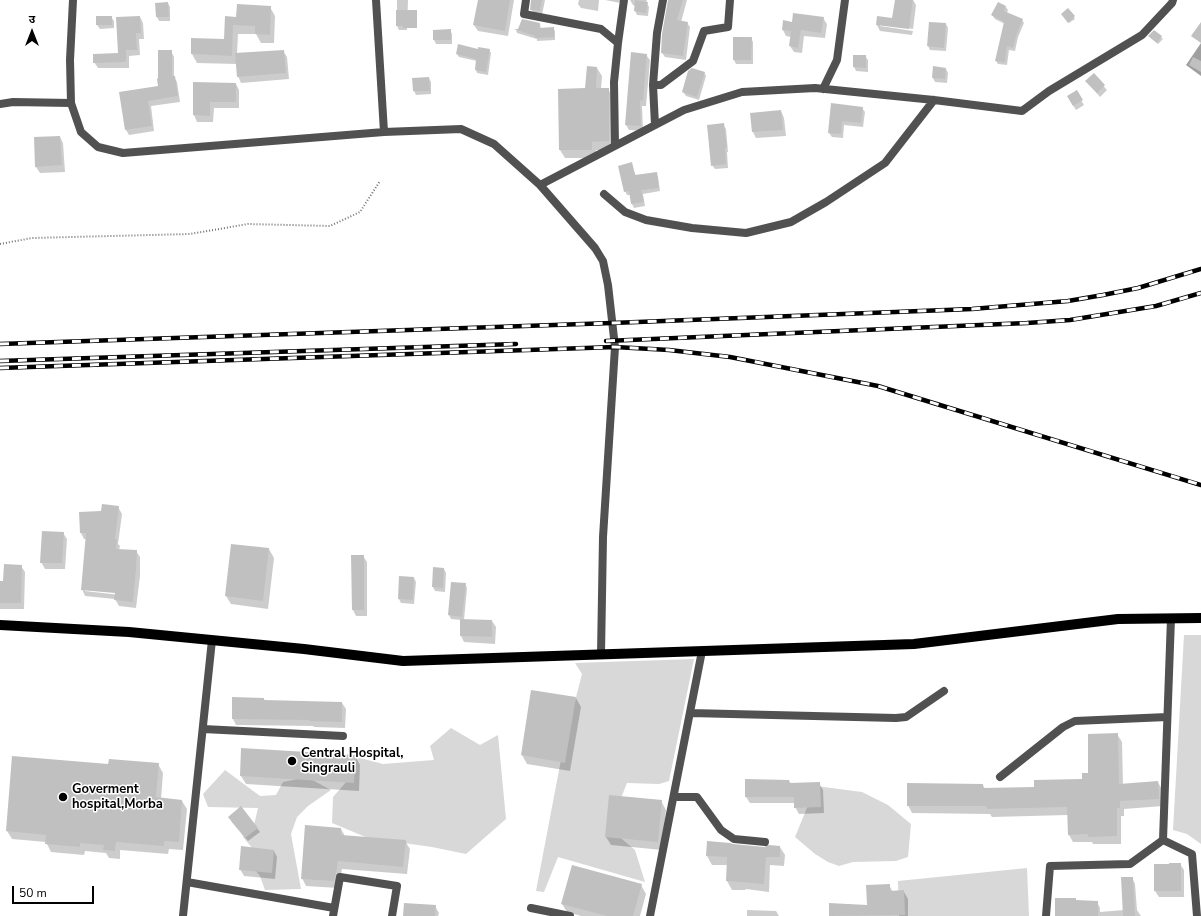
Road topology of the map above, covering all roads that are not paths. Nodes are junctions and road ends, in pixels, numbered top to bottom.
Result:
1 (73, 0) edge
2 (376, 0) edge
3 (526, 0) edge
4 (624, 0) edge
5 (663, 0) edge
6 (730, 0) edge
7 (845, 0) edge
8 (1173, 0) edge
9 (618, 43) junction
10 (652, 85) junction
11 (823, 89) junction
12 (934, 100) junction
13 (70, 103) junction
14 (0, 104) edge
15 (655, 125) junction
16 (384, 132) junction
17 (616, 145) junction
18 (540, 185) junction
19 (604, 194) dead end
20 (1171, 618) junction
21 (1201, 618) edge
22 (0, 625) edge
23 (212, 640) junction
24 (702, 651) junction
25 (601, 654) junction
26 (944, 691) dead end
27 (690, 713) junction
28 (1167, 717) junction
29 (203, 729) junction
30 (343, 736) dead end
31 (1000, 777) dead end
32 (674, 797) junction
33 (1163, 840) junction
34 (764, 842) dead end
35 (187, 882) junction
36 (532, 908) dead end
37 (333, 912) edge
38 (183, 916) edge
39 (392, 916) edge
40 (570, 916) edge
41 (650, 916) edge
42 (1046, 916) edge
43 (1197, 916) edge

1 - 13 street
2 - 16 street
3 - 9 street
4 - 9 street
5 - 10 street
6 - 10 street
7 - 11 street
8 - 12 street
9 - 17 street
10 - 15 street
11 - 12 street
11 - 15 street
12 - 19 street
13 - 14 street
13 - 16 street
15 - 17 street
16 - 18 street
17 - 18 street
18 - 25 street
20 - 21 main road
20 - 24 main road
20 - 28 street
22 - 23 main road
23 - 25 main road
23 - 29 street
24 - 25 main road
24 - 27 street
26 - 27 street
27 - 32 street
28 - 31 street
28 - 33 street
29 - 30 street
29 - 35 street
32 - 34 street
32 - 41 street
33 - 42 street
33 - 43 street
35 - 37 street
35 - 38 street
36 - 40 street
37 - 39 street

